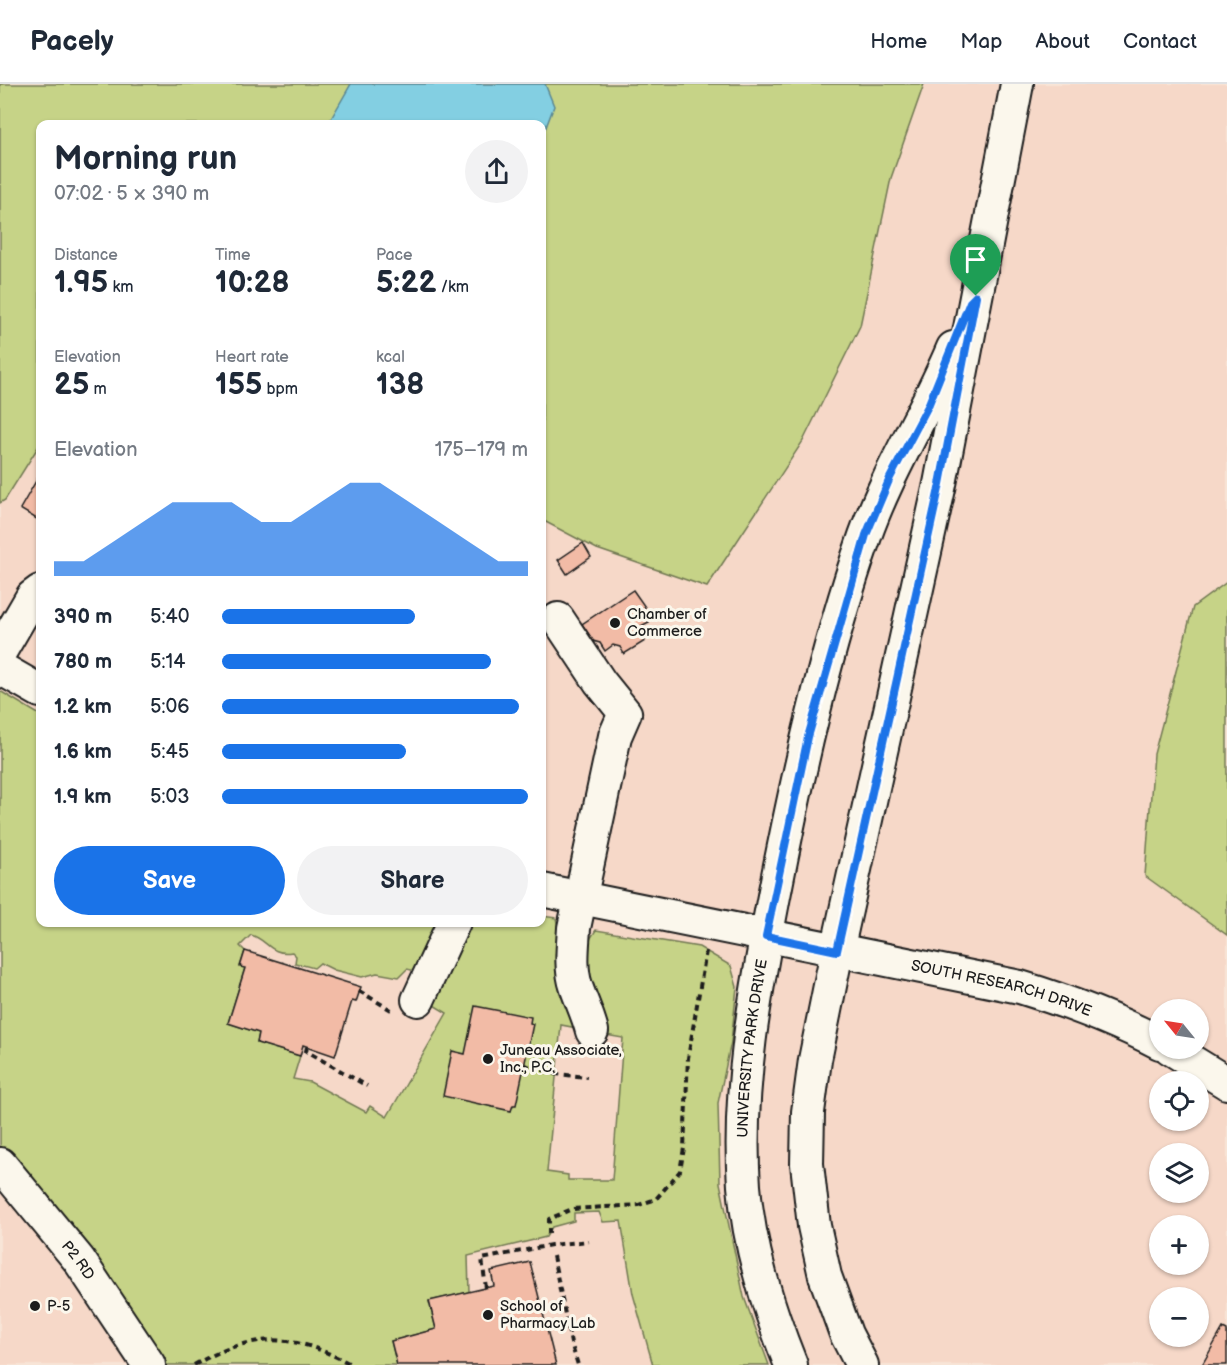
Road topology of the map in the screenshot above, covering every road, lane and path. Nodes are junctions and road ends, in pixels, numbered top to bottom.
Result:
1 (1017, 84) edge
2 (976, 296) junction
3 (36, 594) edge
4 (558, 619) dead end
5 (0, 652) edge
6 (0, 668) edge
7 (36, 689) edge
8 (546, 891) edge
9 (580, 898) junction
10 (451, 927) edge
11 (766, 936) junction
12 (708, 945) dead end
13 (837, 951) junction
14 (359, 992) dead end
15 (408, 1007) joint
16 (592, 1031) dead end
17 (1149, 1037) edge
18 (306, 1047) dead end
19 (1188, 1059) edge
20 (524, 1065) dead end
21 (586, 1077) dead end
22 (1227, 1083) edge
23 (367, 1086) dead end
24 (0, 1164) edge
25 (549, 1234) dead end
26 (589, 1241) dead end
27 (553, 1256) dead end
28 (486, 1288) dead end
29 (149, 1365) edge
30 (194, 1365) edge
31 (352, 1365) edge
32 (578, 1365) edge
33 (791, 1365) edge
34 (862, 1365) edge

1 - 2 street, UNIVERSITY PARK DRIVE
2 - 11 street, UNIVERSITY PARK DRIVE
2 - 13 street, UNIVERSITY PARK DRIVE
3 - 5 street
4 - 9 street
6 - 7 street
8 - 9 street, SOUTH RESEARCH DRIVE
9 - 11 street, SOUTH RESEARCH DRIVE
9 - 16 street
10 - 15 street
11 - 13 street, SOUTH RESEARCH DRIVE
11 - 33 street, UNIVERSITY PARK DRIVE
12 - 25 path
13 - 17 street, SOUTH RESEARCH DRIVE
13 - 34 street, UNIVERSITY PARK DRIVE
14 - 15 path
18 - 23 path
19 - 22 street
20 - 21 path
24 - 29 street, P2 RD
26 - 28 path
27 - 32 path
30 - 31 path

